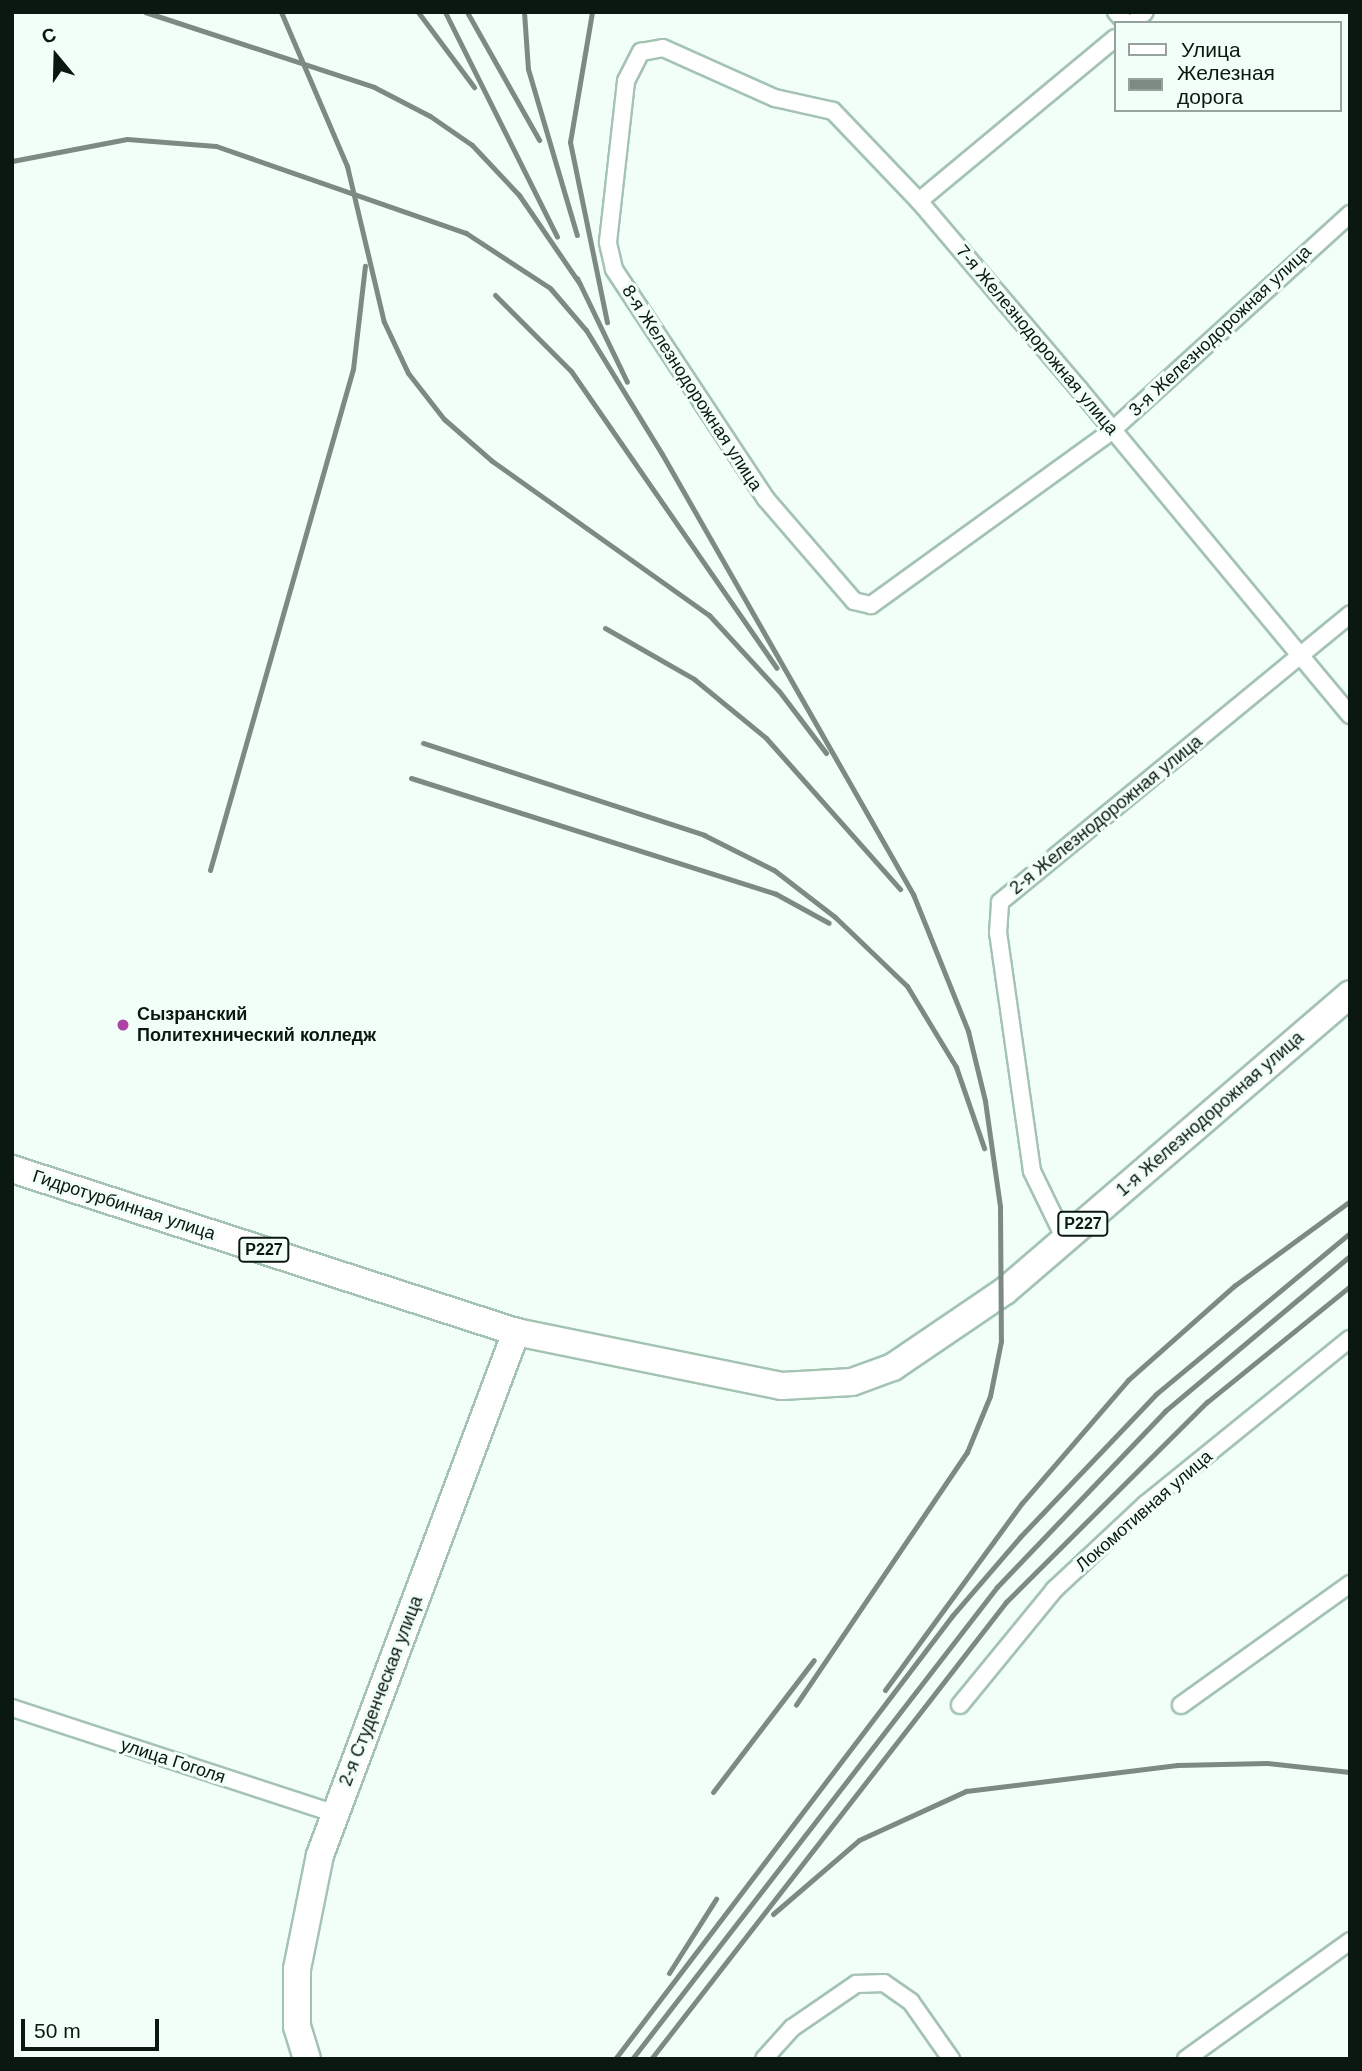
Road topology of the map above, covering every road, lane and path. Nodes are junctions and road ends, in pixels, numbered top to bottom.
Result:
1 (1114, 39) edge
2 (663, 48) joint
3 (919, 201) junction
4 (1350, 214) edge
5 (1113, 430) junction
6 (887, 598) joint
7 (1350, 614) edge
8 (1300, 655) junction
9 (1350, 715) edge
10 (1350, 994) edge
11 (12, 1169) edge
12 (1065, 1239) junction
13 (516, 1332) junction
14 (1350, 1339) edge
15 (1350, 1584) edge
16 (960, 1704) dead end
17 (1181, 1704) dead end
18 (12, 1708) edge
19 (334, 1813) junction
20 (1350, 1941) edge
21 (305, 2057) edge
22 (764, 2059) edge
23 (951, 2059) edge
24 (1186, 2059) edge

1 - 3 street
2 - 3 street, 7-я Железнодорожная улица
2 - 6 street, 8-я Железнодорожная улица
3 - 5 street, 7-я Железнодорожная улица
4 - 5 street, 3-я Железнодорожная улица
5 - 6 street, 3-я Железнодорожная улица
5 - 8 street, 7-я Железнодорожная улица
7 - 8 street, 2-я Железнодорожная улица
8 - 9 street, 7-я Железнодорожная улица
8 - 12 street, 2-я Железнодорожная улица
10 - 12 main road, 1-я Железнодорожная улица / Р227
11 - 13 main road, Гидротурбинная улица / Р227
12 - 13 main road, 1-я Железнодорожная улица / Р227
13 - 19 main road, 2-я Студенческая улица
14 - 16 street, Локомотивная улица
15 - 17 street
18 - 19 street, улица Гоголя
19 - 21 main road, 2-я Студенческая улица
20 - 24 street
22 - 23 street

